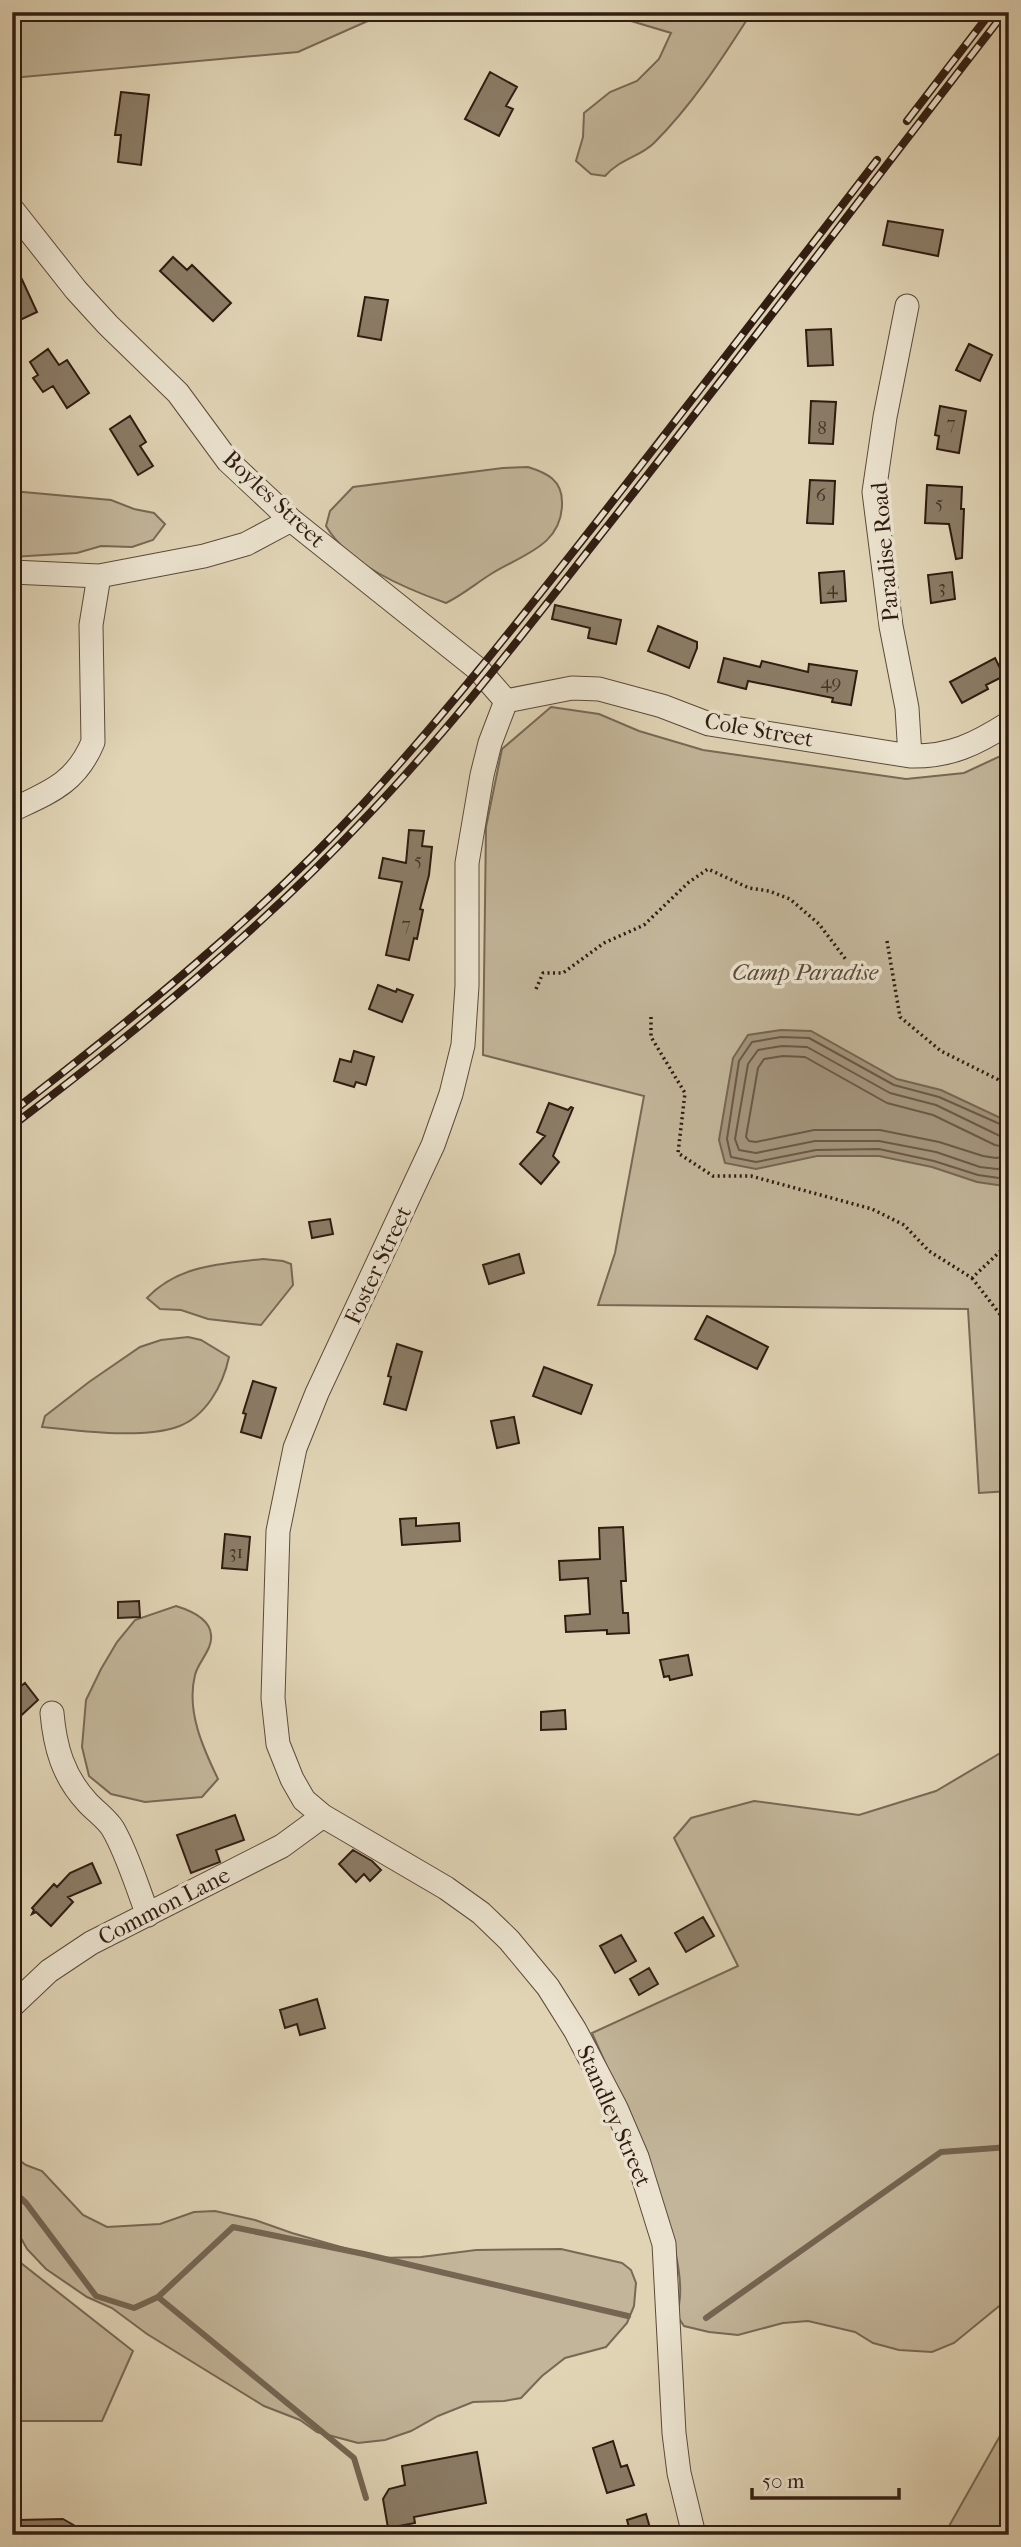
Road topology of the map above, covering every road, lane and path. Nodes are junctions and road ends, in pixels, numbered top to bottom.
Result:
1 (12, 209) edge
2 (907, 306) dead end
3 (291, 520) junction
4 (12, 572) edge
5 (99, 576) junction
6 (506, 701) junction
7 (1009, 723) edge
8 (910, 756) junction
9 (12, 810) edge
10 (887, 941) dead end
11 (847, 961) dead end
12 (536, 989) dead end
13 (651, 1017) dead end
14 (1009, 1089) edge
15 (1009, 1243) edge
16 (972, 1278) junction
17 (1009, 1326) edge
18 (52, 1713) dead end
19 (323, 1816) junction
20 (148, 1914) junction
21 (12, 2006) edge
22 (543, 2526) dead end
23 (500, 2532) dead end
24 (483, 2535) edge
25 (544, 2535) edge
26 (694, 2535) edge

1 - 3 street, Boyles Street
2 - 8 street, Paradise Road
3 - 5 street
3 - 6 street, Boyles Street
4 - 5 street
5 - 9 street
6 - 8 street, Cole Street
6 - 19 street, Foster Street
7 - 8 street, Cole Street
10 - 14 path
11 - 12 path
13 - 16 path
15 - 16 path
16 - 17 path
18 - 20 street
19 - 20 street, Common Lane
19 - 26 street, Standley Street
20 - 21 street, Common Lane
22 - 25 path
23 - 24 path

